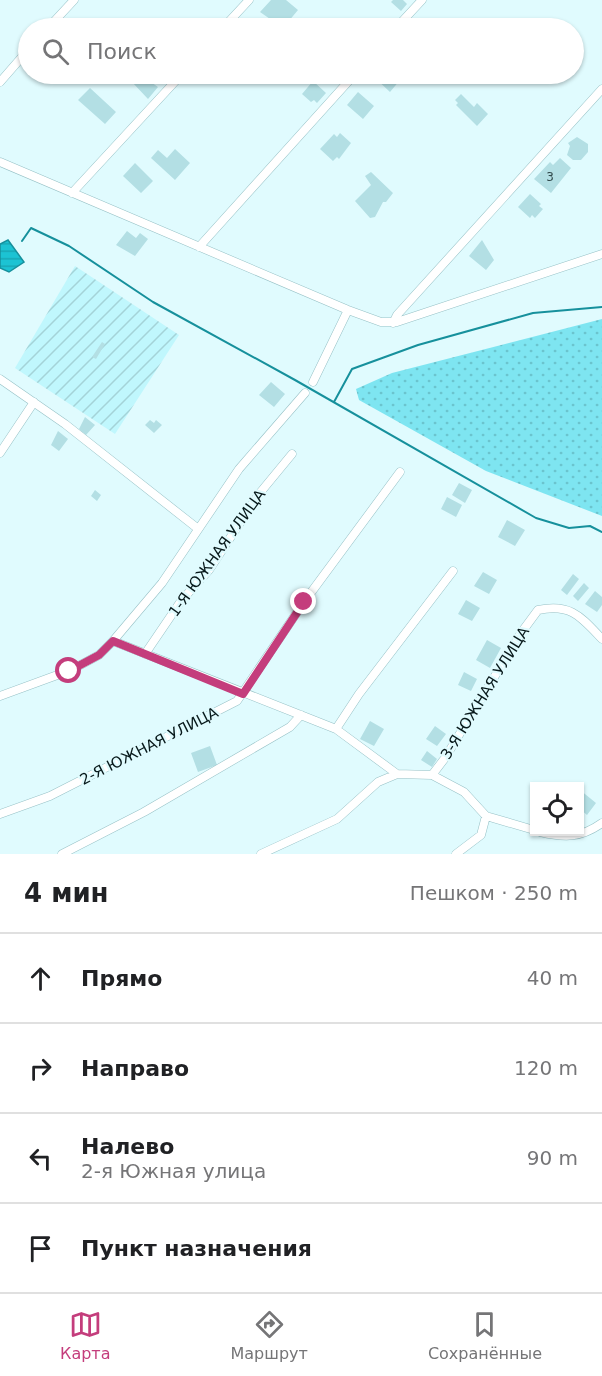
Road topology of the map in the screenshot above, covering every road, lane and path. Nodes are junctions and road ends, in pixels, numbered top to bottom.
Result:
1 (74, 0) edge
2 (249, 0) edge
3 (422, 0) edge
4 (57, 18) edge
5 (232, 18) edge
6 (405, 18) edge
7 (18, 61) edge
8 (0, 82) edge
9 (173, 84) edge
10 (347, 84) edge
11 (602, 89) edge
12 (0, 162) edge
13 (72, 193) junction
14 (199, 247) junction
15 (602, 254) edge
16 (348, 310) junction
17 (393, 323) junction
18 (0, 379) edge
19 (313, 382) dead end
20 (306, 393) dead end
21 (34, 402) junction
22 (0, 453) edge
23 (292, 454) dead end
24 (400, 472) dead end
25 (197, 528) junction
26 (453, 571) dead end
27 (602, 639) edge
28 (113, 641) junction
29 (146, 654) junction
30 (243, 694) junction
31 (0, 696) edge
32 (301, 715) junction
33 (336, 729) junction
34 (397, 774) junction
35 (432, 775) junction
36 (0, 814) edge
37 (486, 816) junction
38 (602, 823) edge
39 (530, 829) edge
40 (584, 834) edge
41 (556, 836) edge
42 (575, 836) edge
43 (62, 854) edge
44 (261, 854) edge
45 (456, 854) edge

1 - 4 street
2 - 5 street
3 - 6 street
7 - 8 street
9 - 13 street
10 - 14 street
11 - 17 street
12 - 13 street
13 - 14 street
14 - 16 street
15 - 17 street
16 - 17 street
16 - 19 street
18 - 21 street
20 - 25 street
21 - 22 street
21 - 25 street
23 - 29 street, 1-Я ЮЖНАЯ УЛИЦА
24 - 30 street, 2-Я ЮЖНАЯ УЛИЦА
25 - 28 street
26 - 33 street
27 - 35 street, 3-Я ЮЖНАЯ УЛИЦА
28 - 29 street
28 - 31 street
29 - 30 street
30 - 32 street
30 - 36 street, 2-Я ЮЖНАЯ УЛИЦА
32 - 33 street
32 - 43 street
33 - 34 street
34 - 35 street
34 - 44 street
35 - 37 street
37 - 39 street
37 - 45 street
38 - 40 street
41 - 42 street

